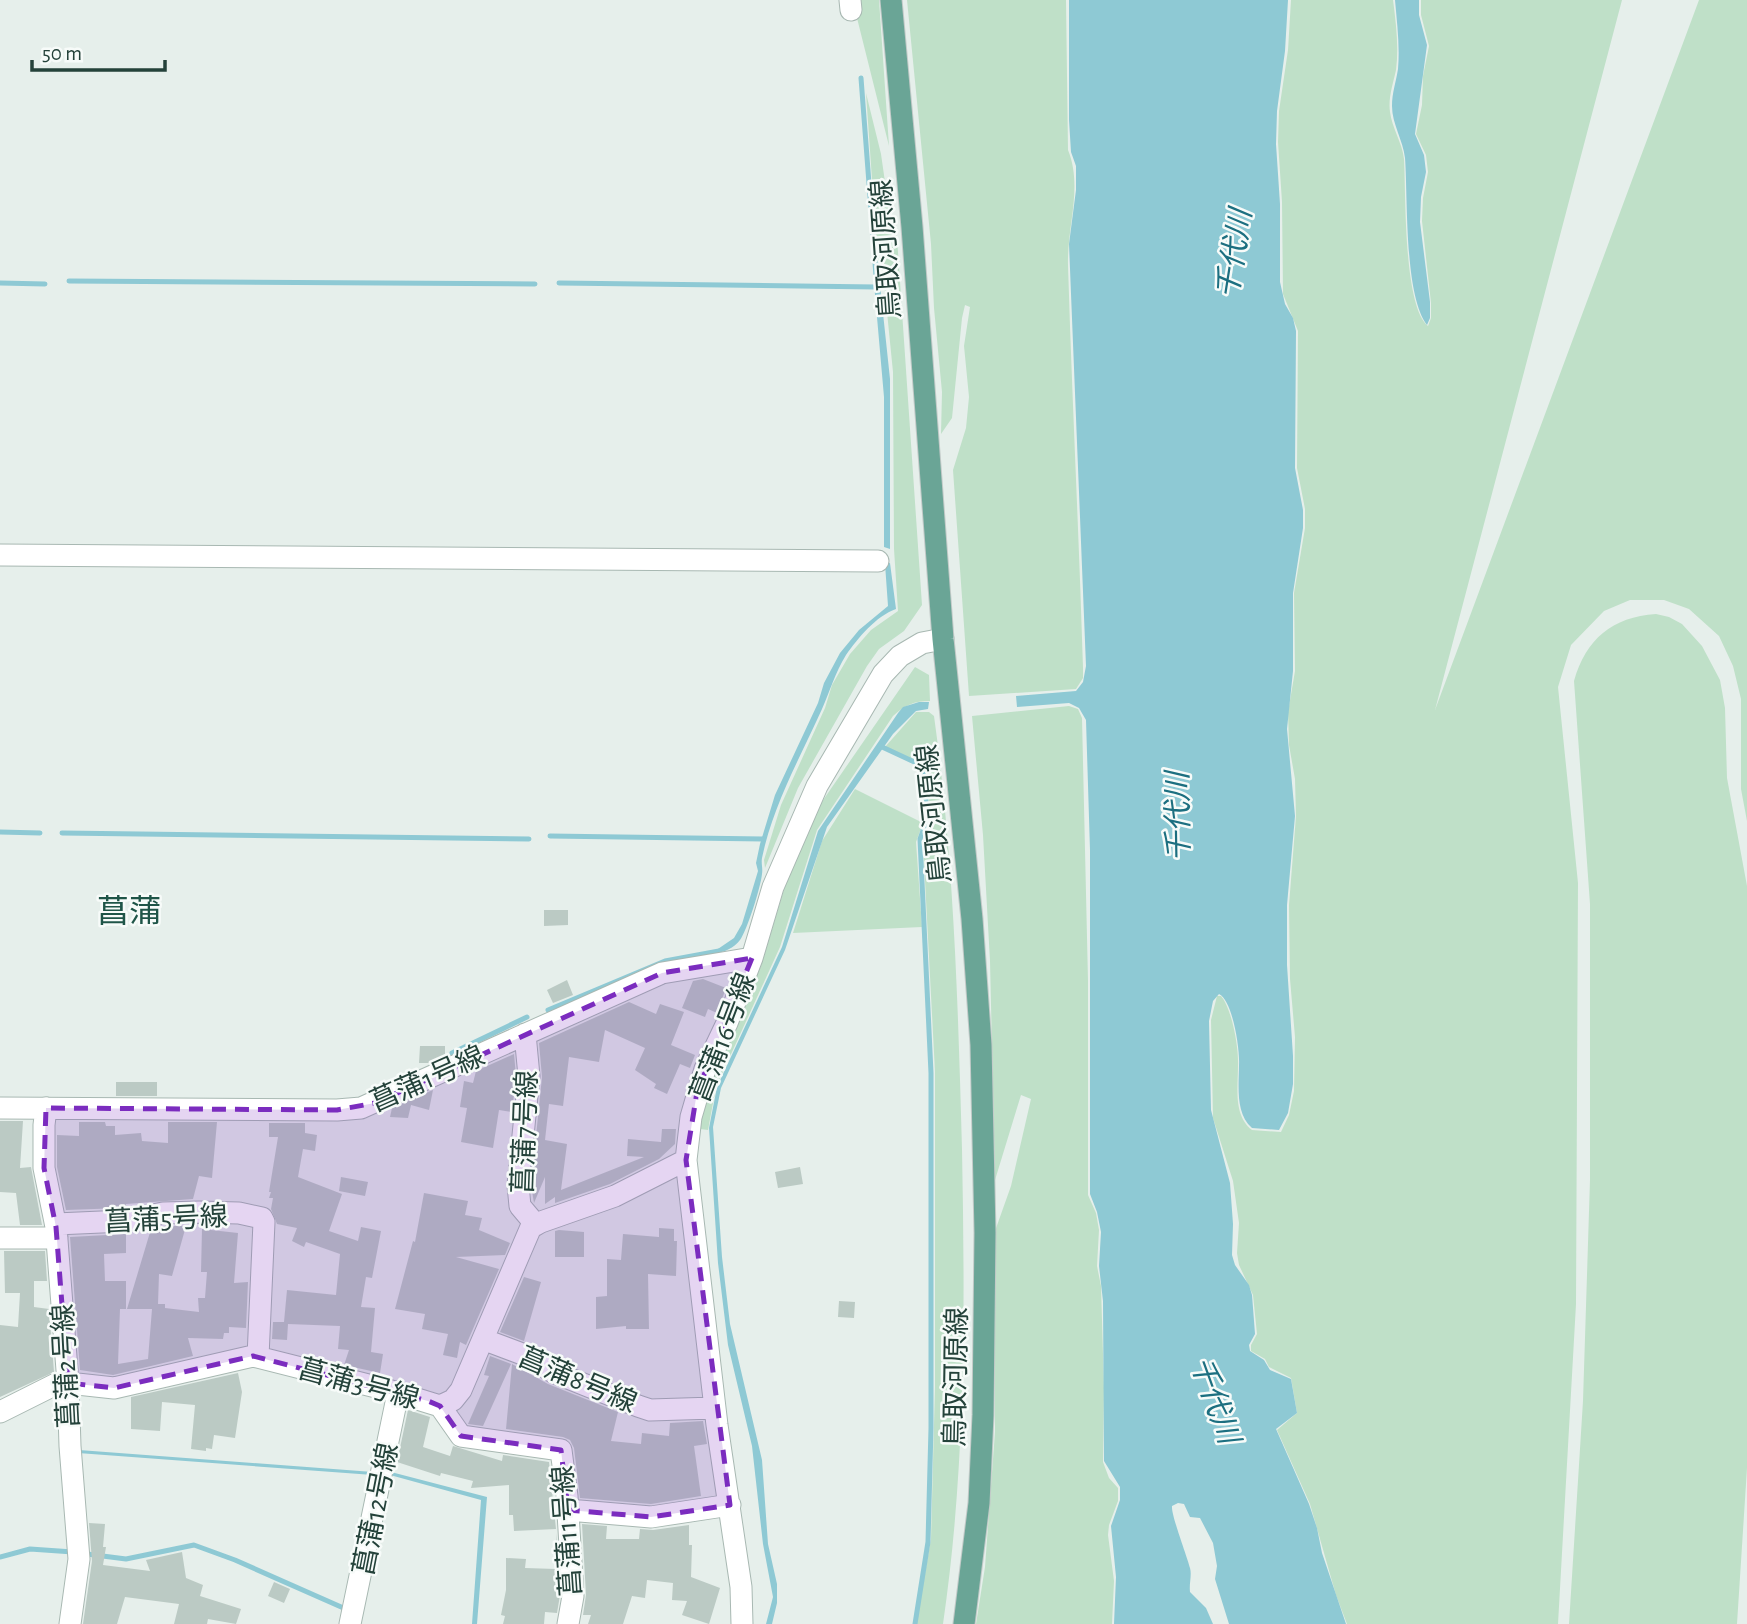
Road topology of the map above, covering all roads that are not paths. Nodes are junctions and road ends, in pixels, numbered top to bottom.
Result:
1 (891, 0) edge
2 (0, 555) edge
3 (878, 561) dead end
4 (943, 639) junction
5 (752, 958) junction
6 (525, 1034) junction
7 (0, 1108) edge
8 (46, 1108) junction
9 (686, 1160) junction
10 (536, 1225) junction
11 (56, 1231) junction
12 (0, 1238) edge
13 (485, 1339) junction
14 (258, 1357) junction
15 (68, 1383) junction
16 (398, 1392) junction
17 (440, 1406) junction
18 (715, 1408) junction
19 (0, 1412) edge
20 (730, 1505) junction
21 (568, 1510) junction
22 (69, 1624) edge
23 (350, 1624) edge
24 (568, 1624) edge
25 (742, 1624) edge
26 (964, 1624) edge

1 - 4 main road, 鳥取河原線
2 - 3 street
4 - 5 street, 菖蒲16号線
4 - 26 main road, 鳥取河原線
5 - 6 street, 菖蒲1号線
5 - 9 street, 菖蒲16号線
6 - 8 street, 菖蒲1号線
6 - 10 street, 菖蒲7号線
7 - 8 street, 菖蒲1号線
8 - 11 street, 菖蒲2号線
9 - 10 street
9 - 18 street, 菖蒲16号線
10 - 13 street, 菖蒲3号線
11 - 12 street, 菖蒲5号線
11 - 14 street, 菖蒲5号線
11 - 15 street, 菖蒲2号線
13 - 17 street, 菖蒲3号線
13 - 18 street, 菖蒲8号線
14 - 15 street, 菖蒲3号線
14 - 16 street, 菖蒲3号線
15 - 19 street, 菖蒲3号線
15 - 22 street, 菖蒲2号線
16 - 17 street, 菖蒲3号線
16 - 23 street, 菖蒲12号線
17 - 21 street, 菖蒲11号線
18 - 20 street, 菖蒲16号線
20 - 21 street
20 - 25 street, 菖蒲16号線
21 - 24 street, 菖蒲11号線

